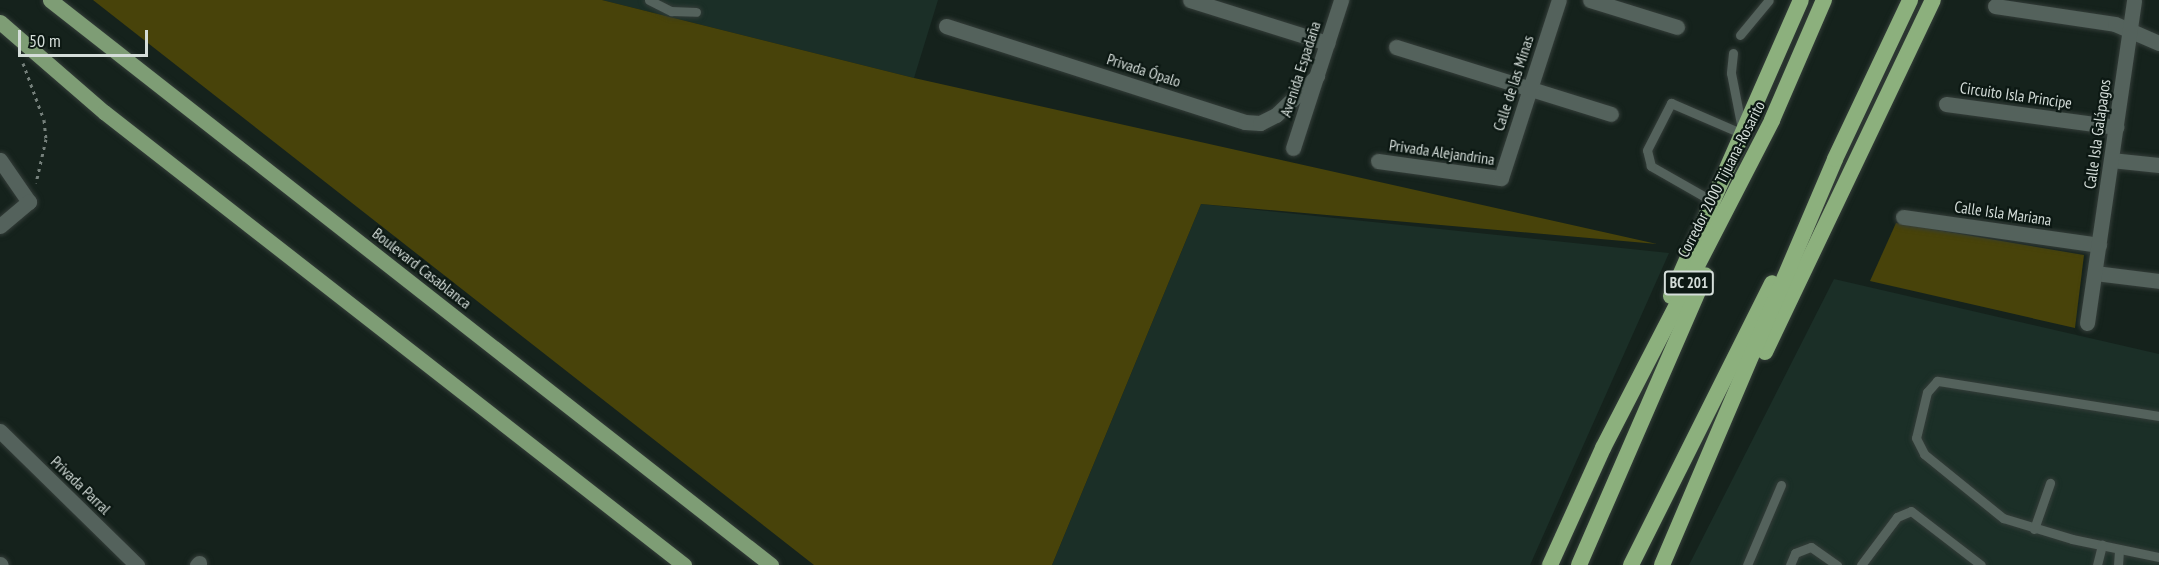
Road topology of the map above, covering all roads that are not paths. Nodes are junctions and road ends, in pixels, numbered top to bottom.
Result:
1 (51, 0) edge
2 (649, 0) edge
3 (1190, 0) edge
4 (1341, 0) edge
5 (1559, 0) edge
6 (1590, 0) edge
7 (1769, 0) edge
8 (1801, 0) edge
9 (1824, 0) edge
10 (1910, 0) edge
11 (1933, 0) edge
12 (2134, 0) edge
13 (1995, 6) dead end
14 (696, 12) dead end
15 (0, 21) edge
16 (946, 26) dead end
17 (1677, 27) dead end
18 (2130, 31) junction
19 (1740, 35) dead end
20 (2159, 43) edge
21 (1327, 44) junction
22 (1396, 47) dead end
23 (1733, 53) dead end
24 (1317, 76) junction
25 (1530, 89) junction
26 (1947, 104) dead end
27 (1611, 114) dead end
28 (1772, 120) junction
29 (2116, 127) junction
30 (1743, 134) junction
31 (1293, 148) dead end
32 (1834, 159) junction
33 (0, 160) edge
34 (2111, 160) junction
35 (1378, 161) dead end
36 (2159, 165) edge
37 (1501, 178) joint
38 (1714, 202) junction
39 (1903, 217) dead end
40 (0, 226) edge
41 (2099, 245) junction
42 (2095, 273) junction
43 (2159, 281) edge
44 (2087, 323) dead end
45 (2159, 416) edge
46 (0, 431) edge
47 (1603, 448) junction
48 (2050, 483) dead end
49 (1781, 484) dead end
50 (1692, 501) junction
51 (2034, 529) junction
52 (2102, 545) junction
53 (2119, 549) junction
54 (2159, 557) edge
55 (137, 565) edge
56 (684, 565) edge
57 (771, 565) edge
58 (1550, 565) edge
59 (1580, 565) edge
60 (1631, 565) edge
61 (1662, 565) edge
62 (1747, 565) edge
63 (1790, 565) edge
64 (1838, 565) edge
65 (1861, 565) edge
66 (1981, 565) edge
67 (2097, 565) edge
68 (2118, 565) edge

1 - 57 main road, Boulevard Casablanca
2 - 14 lane
3 - 21 street
4 - 21 street, Avenida Espadaña
5 - 25 street, Calle de las Minas
6 - 17 street
7 - 19 lane
8 - 30 highway
9 - 28 highway, Corredor 2000 Tijuana-Rosarito / BC 201
10 - 32 highway
11 - 50 highway
12 - 18 street, Calle Isla Galápagos
13 - 18 street
15 - 56 main road
16 - 24 street, Privada Ópalo
18 - 20 street
18 - 29 street, Calle Isla Galápagos
21 - 24 street, Avenida Espadaña
22 - 25 street
23 - 30 lane
24 - 31 street, Avenida Espadaña
25 - 27 street
25 - 37 street, Calle de las Minas
26 - 29 street, Circuito Isla Principe
28 - 47 highway, Corredor 2000 Tijuana-Rosarito / BC 201
28 - 59 highway
29 - 34 street, Calle Isla Galápagos
30 - 38 highway
30 - 38 lane
32 - 50 highway
32 - 60 highway
33 - 40 street
34 - 36 street
34 - 41 street, Calle Isla Galápagos
35 - 37 street, Privada Alejandrina
38 - 47 highway
39 - 41 street, Calle Isla Mariana
41 - 42 street, Calle Isla Galápagos
42 - 43 street
42 - 44 street, Calle Isla Galápagos
45 - 51 lane
46 - 55 street, Privada Parral
47 - 58 highway, Corredor 2000 Tijuana-Rosarito / BC 201
48 - 51 lane
49 - 62 lane
50 - 61 highway
51 - 52 lane
52 - 53 lane
52 - 67 lane
53 - 54 lane
53 - 68 lane
63 - 64 lane
65 - 66 lane

